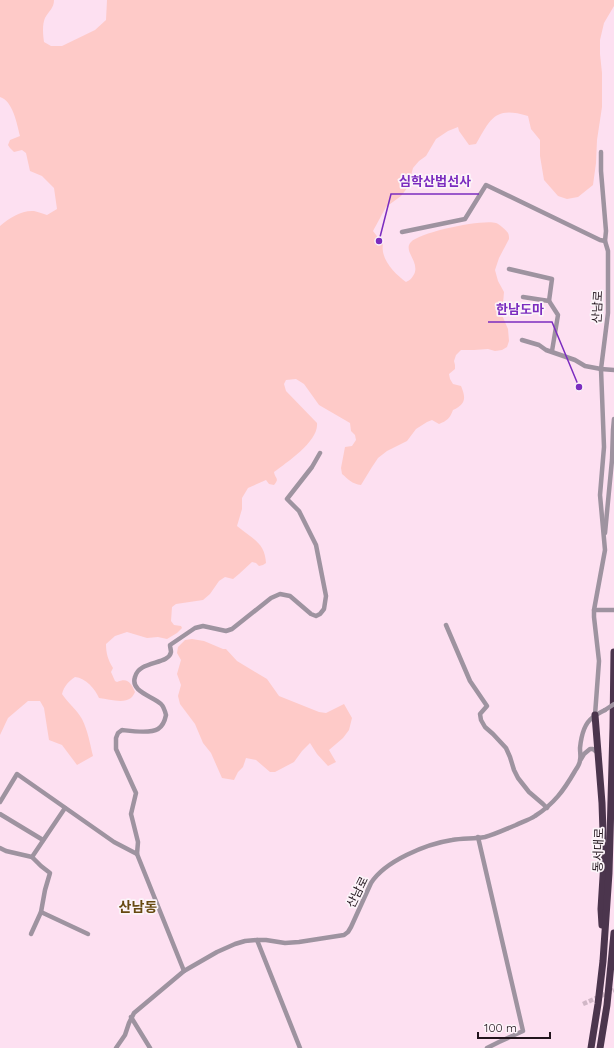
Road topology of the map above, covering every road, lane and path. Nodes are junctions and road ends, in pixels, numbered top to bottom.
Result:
1 (601, 152) dead end
2 (402, 232) dead end
3 (605, 241) junction
4 (508, 268) dead end
5 (523, 297) dead end
6 (549, 301) junction
7 (522, 340) dead end
8 (552, 352) junction
9 (601, 369) junction
10 (612, 369) edge
11 (614, 419) edge
12 (320, 453) dead end
13 (604, 550) junction
14 (597, 610) junction
15 (614, 610) edge
16 (446, 624) dead end
17 (614, 652) edge
18 (614, 704) edge
19 (596, 716) junction
20 (599, 754) junction
21 (580, 761) junction
22 (0, 802) edge
23 (65, 808) junction
24 (547, 808) junction
25 (0, 814) edge
26 (478, 837) junction
27 (43, 840) junction
28 (0, 848) edge
29 (137, 854) junction
30 (32, 857) junction
31 (40, 912) junction
32 (614, 933) edge
33 (31, 934) dead end
34 (88, 934) dead end
35 (256, 940) junction
36 (614, 953) edge
37 (603, 961) junction
38 (612, 962) junction
39 (184, 971) junction
40 (131, 1017) junction
41 (116, 1048) edge
42 (150, 1048) edge
43 (300, 1048) edge
44 (487, 1048) edge
45 (591, 1048) edge
46 (600, 1048) edge

1 - 3 street, 산남로
2 - 3 street
3 - 9 street, 산남로
4 - 6 street
5 - 6 street
6 - 8 street
7 - 8 street
8 - 9 street
9 - 10 street
9 - 13 street, 산남로
11 - 13 street
12 - 29 street
13 - 14 street, 산남로
14 - 15 street
14 - 19 street, 산남로
16 - 24 street
17 - 37 highway, 동서대로
18 - 19 street, 산남로, bridge
19 - 20 highway
19 - 21 street, 산남로
20 - 21 street
20 - 37 highway
21 - 24 street, 산남로
22 - 23 street
23 - 27 street
23 - 29 street
24 - 26 street, 산남로
25 - 27 street
26 - 35 street, 산남로
26 - 44 street
27 - 30 street
28 - 30 street
29 - 39 street
30 - 31 street
31 - 33 street
31 - 34 street
32 - 38 highway
35 - 39 street, 산남로
35 - 43 street
36 - 38 highway
37 - 45 highway, 동서대로
38 - 46 highway
39 - 40 street, 산남로
40 - 41 street, 산남로
40 - 42 street

